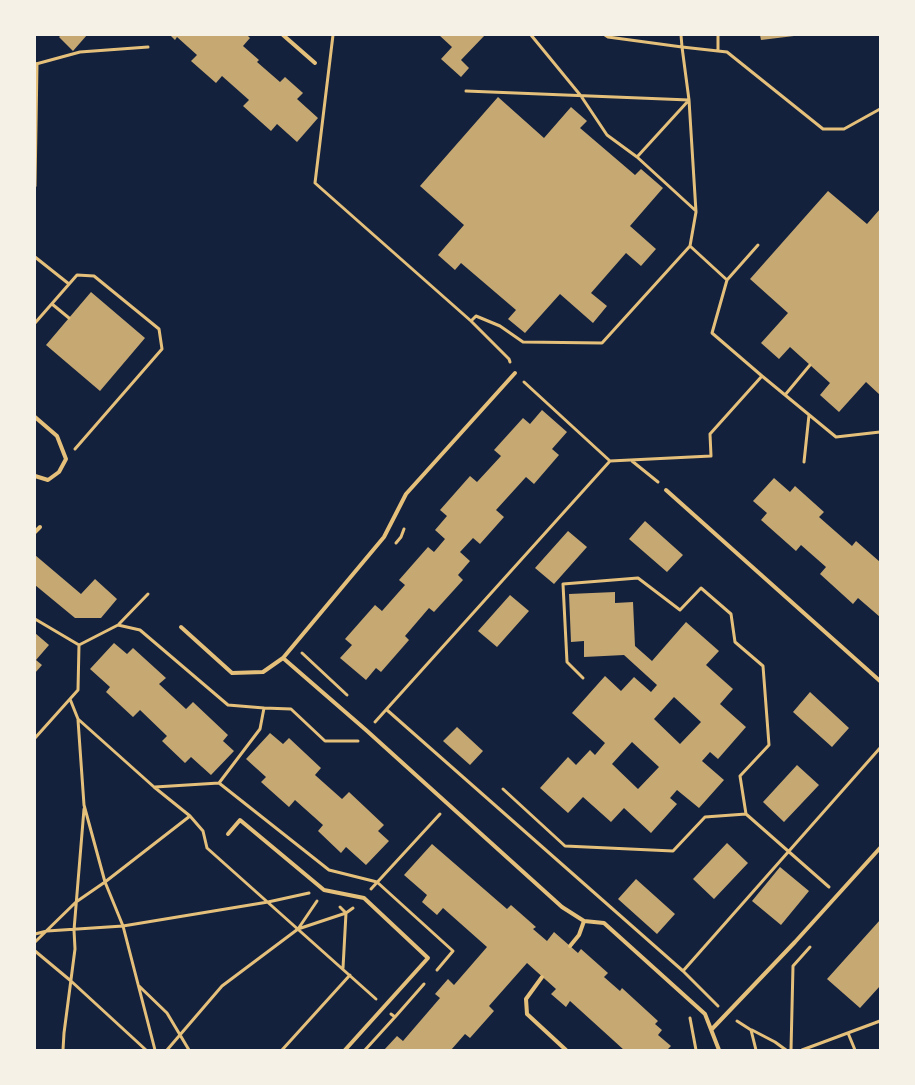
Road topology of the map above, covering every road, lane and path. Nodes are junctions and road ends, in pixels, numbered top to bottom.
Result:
1 (283, 35) edge
2 (333, 35) edge
3 (532, 35) edge
4 (605, 35) edge
5 (634, 35) edge
6 (681, 35) edge
7 (718, 35) edge
8 (630, 40) junction
9 (682, 47) junction
10 (148, 48) dead end
11 (718, 51) junction
12 (315, 63) dead end
13 (36, 64) edge
14 (466, 91) dead end
15 (581, 96) junction
16 (689, 100) junction
17 (880, 109) edge
18 (637, 157) junction
19 (35, 186) edge
20 (696, 212) junction
21 (758, 245) dead end
22 (690, 246) junction
23 (35, 257) edge
24 (727, 280) junction
25 (69, 284) junction
26 (52, 303) junction
27 (69, 318) dead end
28 (471, 321) junction
29 (35, 323) edge
30 (810, 365) dead end
31 (515, 373) junction
32 (762, 376) junction
33 (523, 381) junction
34 (517, 388) dead end
35 (785, 395) junction
36 (809, 415) junction
37 (35, 417) edge
38 (880, 432) edge
39 (66, 459) junction
40 (631, 460) junction
41 (610, 461) junction
42 (804, 462) dead end
43 (35, 476) edge
44 (666, 490) joint
45 (407, 520) dead end
46 (40, 527) dead end
47 (35, 532) edge
48 (395, 544) dead end
49 (148, 594) dead end
50 (35, 619) edge
51 (118, 625) junction
52 (181, 627) dead end
53 (79, 645) junction
54 (301, 652) dead end
55 (283, 658) junction
56 (583, 678) dead end
57 (880, 682) edge
58 (349, 696) dead end
59 (70, 698) junction
60 (386, 710) junction
61 (370, 715) dead end
62 (78, 719) junction
63 (376, 722) junction
64 (366, 730) junction
65 (35, 738) edge
66 (357, 740) dead end
67 (880, 748) edge
68 (154, 787) junction
69 (503, 789) dead end
70 (84, 805) junction
71 (440, 814) dead end
72 (746, 814) junction
73 (190, 816) junction
74 (228, 834) dead end
75 (880, 848) edge
76 (788, 851) junction
77 (105, 882) junction
78 (324, 890) junction
79 (839, 895) junction
80 (364, 898) junction
81 (76, 902) junction
82 (268, 902) junction
83 (346, 913) junction
84 (584, 921) junction
85 (123, 926) junction
86 (298, 929) junction
87 (74, 930) junction
88 (47, 931) junction
89 (35, 934) edge
90 (35, 942) edge
91 (811, 945) dead end
92 (570, 946) dead end
93 (35, 951) edge
94 (343, 968) junction
95 (683, 971) junction
96 (350, 975) junction
97 (542, 977) dead end
98 (71, 981) junction
99 (138, 985) junction
100 (384, 1007) junction
101 (726, 1014) junction
102 (880, 1021) edge
103 (712, 1030) junction
104 (751, 1030) junction
105 (848, 1033) junction
106 (179, 1036) junction
107 (63, 1050) edge
108 (146, 1050) edge
109 (155, 1050) edge
110 (167, 1050) edge
111 (189, 1050) edge
112 (282, 1050) edge
113 (345, 1050) edge
114 (366, 1050) edge
115 (566, 1050) edge
116 (719, 1050) edge
117 (756, 1050) edge
118 (786, 1050) edge
119 (791, 1050) edge
120 (802, 1050) edge
121 (855, 1050) edge

1 - 12 lane
2 - 28 path
3 - 15 path
4 - 8 path
5 - 8 path
6 - 9 path
7 - 11 path
8 - 9 path
9 - 11 path
9 - 16 path
10 - 13 path
11 - 17 path
13 - 19 path
14 - 15 path
15 - 16 path
15 - 18 path
16 - 18 path
16 - 20 path
18 - 20 path
20 - 22 path
21 - 24 path
22 - 24 path
22 - 28 path
23 - 25 path
24 - 32 path
25 - 26 path
25 - 39 path
26 - 27 path
26 - 29 path
28 - 31 path
30 - 35 path
31 - 33 path
31 - 55 lane
32 - 35 path
32 - 40 path
33 - 34 path
33 - 41 path
35 - 36 path
36 - 38 path
36 - 42 path
37 - 39 lane
39 - 43 lane
40 - 41 path
40 - 44 path
41 - 60 path
44 - 57 lane
45 - 48 path
46 - 47 lane
49 - 51 path
50 - 53 path
51 - 53 path
51 - 68 path
52 - 55 lane
53 - 59 path
54 - 58 path
55 - 64 lane
56 - 72 path
59 - 62 path
59 - 65 path
60 - 63 path
60 - 95 path
61 - 63 path
62 - 68 path
62 - 70 path
63 - 64 path
64 - 66 path
64 - 84 lane
67 - 76 path
68 - 73 path
69 - 72 path
70 - 77 path
70 - 81 path
71 - 80 path
72 - 76 path
73 - 77 path
73 - 82 path
74 - 78 lane
75 - 79 lane
76 - 79 path
76 - 95 path
77 - 81 path
77 - 85 path
78 - 80 lane
78 - 82 path
78 - 83 path
78 - 86 path
79 - 101 lane
80 - 83 path
80 - 100 lane
81 - 87 path
81 - 88 path
82 - 85 path
82 - 86 path
83 - 86 path
83 - 94 path
84 - 92 lane
84 - 103 lane
85 - 87 path
85 - 99 path
86 - 94 path
86 - 106 path
87 - 88 path
87 - 98 path
88 - 89 path
88 - 90 path
91 - 119 path
93 - 98 path
94 - 96 path
95 - 101 path
96 - 100 path
96 - 112 path
97 - 115 lane
98 - 107 path
98 - 108 path
99 - 106 path
99 - 109 path
100 - 113 lane
100 - 114 path
101 - 103 lane
101 - 104 path
102 - 105 path
103 - 116 lane
104 - 117 path
104 - 118 path
105 - 120 path
105 - 121 path
106 - 110 path
106 - 111 path

